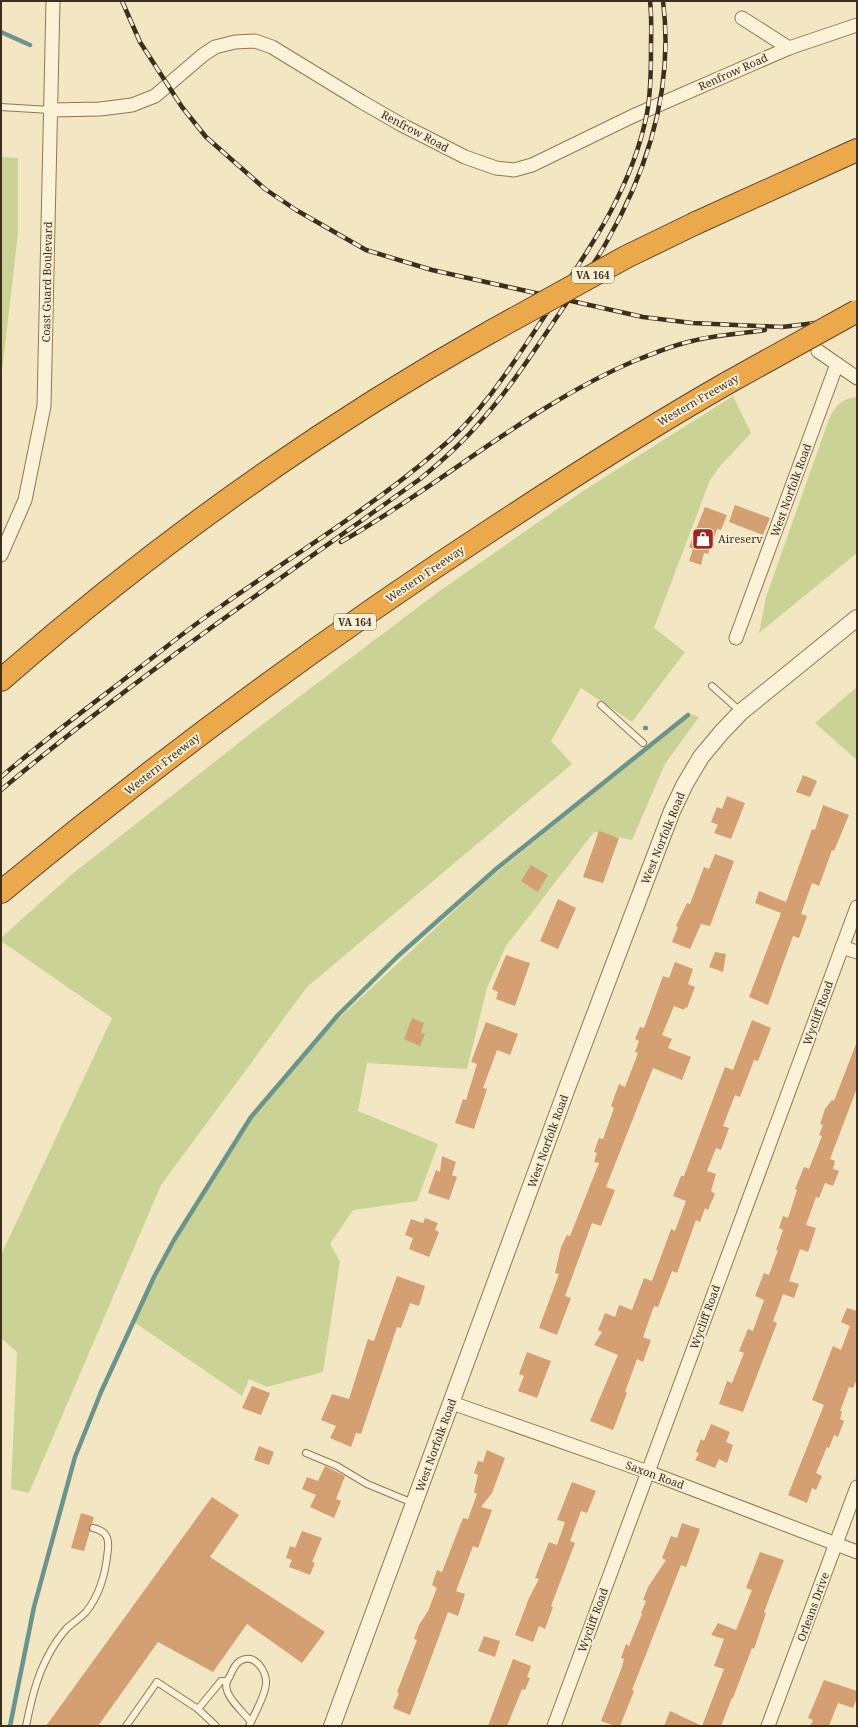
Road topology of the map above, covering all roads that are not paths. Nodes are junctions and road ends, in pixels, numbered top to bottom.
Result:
1 (53, 1) edge
2 (742, 18) dead end
3 (857, 25) edge
4 (789, 48) junction
5 (1, 107) edge
6 (50, 110) junction
7 (857, 150) edge
8 (857, 311) edge
9 (818, 351) dead end
10 (837, 364) junction
11 (857, 378) edge
12 (1, 556) edge
13 (857, 618) edge
14 (736, 638) dead end
15 (1, 680) edge
16 (712, 686) dead end
17 (602, 705) dead end
18 (742, 712) junction
19 (643, 743) dead end
20 (181, 749) junction
21 (1, 892) edge
22 (857, 907) edge
23 (1, 908) edge
24 (842, 947) junction
25 (857, 952) edge
26 (452, 1403) junction
27 (306, 1453) dead end
28 (648, 1472) junction
29 (857, 1488) edge
30 (414, 1504) junction
31 (93, 1528) dead end
32 (836, 1544) junction
33 (857, 1552) edge
34 (227, 1681) junction
35 (198, 1709) junction
36 (250, 1724) edge
37 (26, 1726) edge
38 (126, 1726) edge
39 (216, 1726) edge
40 (332, 1726) edge
41 (554, 1726) edge
42 (768, 1726) edge

1 - 6 street, Coast Guard Boulevard
2 - 4 street
3 - 4 street, Renfrow Road
4 - 6 street, Renfrow Road
5 - 6 lane
6 - 12 street, Coast Guard Boulevard
7 - 15 highway, VA 164, bridge
8 - 20 highway, Western Freeway / VA 164, bridge
9 - 10 street
10 - 11 street
10 - 14 street, West Norfolk Road
13 - 18 street, West Norfolk Road
16 - 18 lane
17 - 19 lane
18 - 26 street, West Norfolk Road
20 - 21 highway, Western Freeway / VA 164
20 - 23 highway
22 - 24 street, Wycliff Road
24 - 25 street
24 - 28 street, Wycliff Road
26 - 28 street, Saxon Road
26 - 30 street, West Norfolk Road
27 - 30 lane
28 - 32 street, Saxon Road
28 - 41 street, Wycliff Road
29 - 32 street, Orleans Drive
30 - 40 street, West Norfolk Road
31 - 37 lane
32 - 33 street, Saxon Road
32 - 42 street, Orleans Drive
34 - 35 lane
34 - 36 lane
34 - 36 lane
35 - 38 lane
35 - 39 lane

